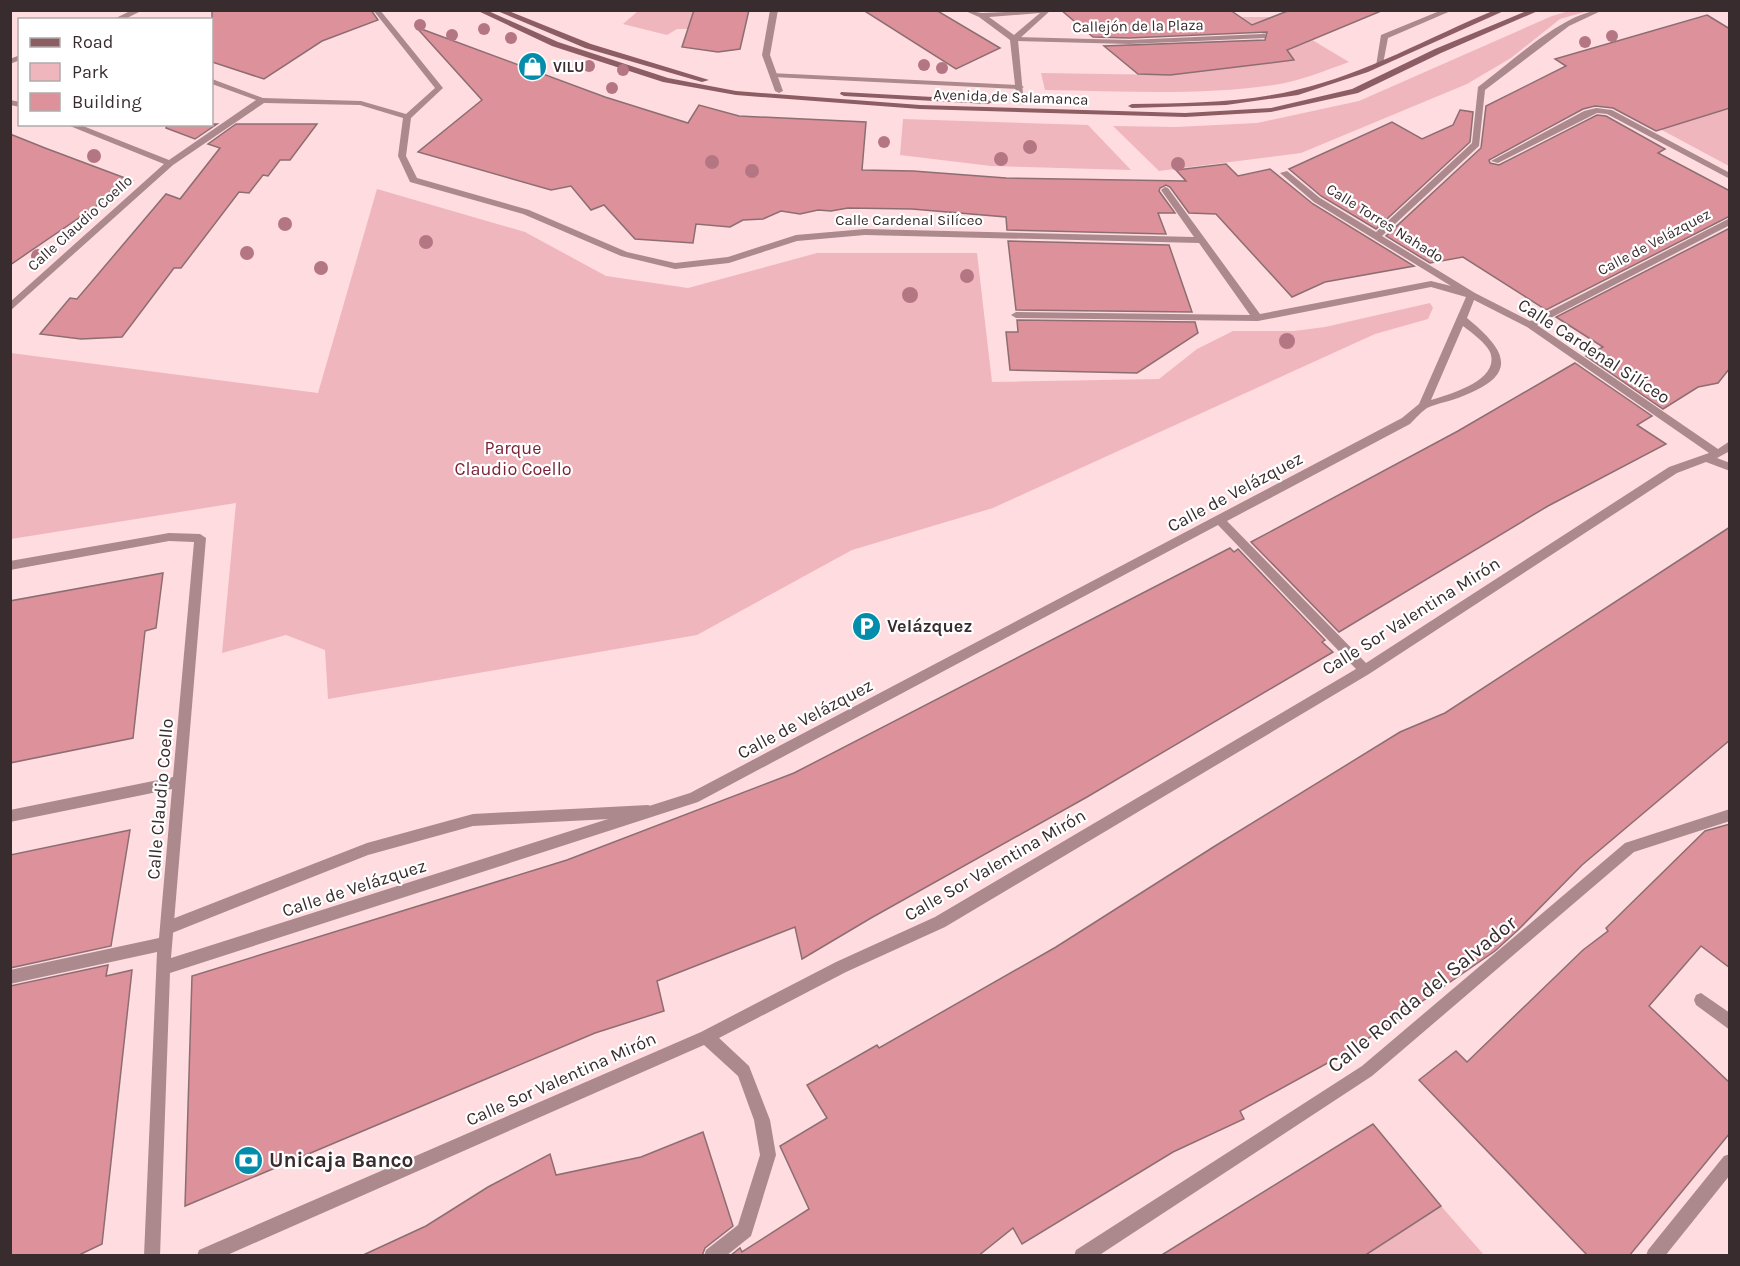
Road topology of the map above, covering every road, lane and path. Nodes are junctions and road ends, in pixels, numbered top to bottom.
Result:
1 (140, 10) edge
2 (376, 10) edge
3 (479, 10) edge
4 (498, 10) edge
5 (774, 10) edge
6 (966, 10) edge
7 (1048, 10) edge
8 (1450, 10) edge
9 (1503, 10) edge
10 (1537, 10) edge
11 (1600, 10) edge
12 (982, 15) junction
13 (120, 18) edge
14 (1262, 36) dead end
15 (1014, 39) junction
16 (1379, 64) junction
17 (772, 75) junction
18 (213, 81) edge
19 (1020, 87) junction
20 (779, 91) junction
21 (262, 100) junction
22 (1021, 103) junction
23 (407, 117) junction
24 (74, 126) edge
25 (1495, 161) dead end
26 (170, 163) junction
27 (1284, 173) dead end
28 (1730, 177) edge
29 (1165, 190) dead end
30 (1730, 221) edge
31 (1377, 236) junction
32 (1201, 240) junction
33 (1472, 295) junction
34 (11, 307) edge
35 (1016, 315) dead end
36 (1258, 318) junction
37 (1461, 320) junction
38 (1530, 325) junction
39 (1423, 406) junction
40 (1730, 445) edge
41 (1719, 454) junction
42 (1704, 457) junction
43 (1730, 467) edge
44 (1220, 520) junction
45 (10, 566) edge
46 (1365, 670) junction
47 (179, 782) junction
48 (655, 810) junction
49 (1730, 815) edge
50 (10, 816) edge
51 (166, 935) junction
52 (163, 968) junction
53 (10, 977) edge
54 (1701, 1000) dead end
55 (1730, 1023) edge
56 (706, 1037) junction
57 (1730, 1162) edge
58 (152, 1256) edge
59 (205, 1256) edge
60 (712, 1256) edge
61 (1082, 1256) edge
62 (1654, 1256) edge

1 - 13 street
2 - 23 street
3 - 10 main road, Avenida de Salamanca
4 - 20 main road, Avenida de Salamanca
5 - 17 street
6 - 12 street
7 - 12 street
7 - 15 street
8 - 16 street
9 - 16 main road, Avenida de Salamanca
11 - 31 street
12 - 15 street
14 - 15 street, Callejón de la Plaza
15 - 19 street
16 - 22 main road, Avenida de Salamanca
17 - 19 street
17 - 20 street
18 - 21 street
19 - 22 street
20 - 22 main road, Avenida de Salamanca
21 - 23 street
21 - 26 street, Calle Claudio Coello
23 - 32 street, Calle Cardenal Silíceo
24 - 26 street, Calle Claudio Coello
25 - 28 street
26 - 34 street, Calle Claudio Coello
27 - 31 street, Calle Torres Nahado
29 - 32 street
30 - 38 street, Calle de Velázquez
31 - 33 street, Calle Torres Nahado
32 - 36 street
33 - 36 street, Calle Cardenal Silíceo
33 - 37 street, Calle de Velázquez
33 - 38 street, Calle Cardenal Silíceo
35 - 36 street, Calle Cardenal Silíceo
37 - 39 street, Calle de Velázquez
37 - 39 street, Calle de Velázquez
38 - 41 street, Calle Cardenal Silíceo
39 - 44 street, Calle de Velázquez
40 - 41 street, Calle Sor Valentina Mirón
41 - 42 street, Calle Sor Valentina Mirón
42 - 43 street
42 - 46 street, Calle Sor Valentina Mirón
44 - 46 street
44 - 48 street, Calle de Velázquez
45 - 47 street, Calle Claudio Coello
46 - 56 street, Calle Sor Valentina Mirón
47 - 50 street
47 - 51 street, Calle Claudio Coello
48 - 51 street
48 - 52 street, Calle de Velázquez
49 - 61 street, Calle Ronda del Salvador
51 - 52 street, Calle Claudio Coello
51 - 53 street
52 - 58 street, Calle Claudio Coello
54 - 55 street
56 - 59 street, Calle Sor Valentina Mirón
56 - 60 street
57 - 62 street

